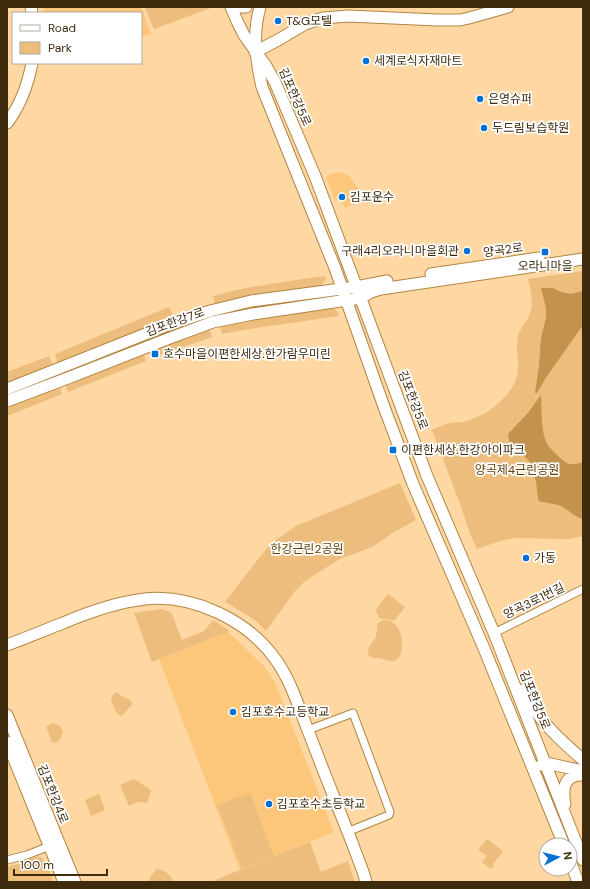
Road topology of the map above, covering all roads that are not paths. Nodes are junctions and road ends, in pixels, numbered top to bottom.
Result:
1 (231, 7) edge
2 (236, 7) edge
3 (246, 7) edge
4 (260, 7) edge
5 (508, 7) edge
6 (255, 52) junction
7 (32, 64) edge
8 (7, 123) edge
9 (583, 252) edge
10 (583, 259) edge
11 (335, 268) junction
12 (356, 287) junction
13 (343, 289) junction
14 (322, 291) junction
15 (361, 298) junction
16 (347, 300) junction
17 (7, 389) edge
18 (7, 401) edge
19 (583, 590) edge
20 (494, 633) junction
21 (7, 645) edge
22 (508, 669) junction
23 (7, 715) edge
24 (308, 730) junction
25 (7, 742) edge
26 (583, 760) edge
27 (546, 763) junction
28 (533, 768) junction
29 (583, 771) edge
30 (583, 775) edge
31 (568, 822) junction
32 (348, 832) junction
33 (561, 837) edge
34 (54, 844) junction
35 (7, 860) edge
36 (583, 860) edge
37 (64, 882) edge
38 (74, 882) edge
39 (366, 882) edge

1 - 6 street
2 - 3 street
4 - 6 street
5 - 6 street
6 - 11 street, 김포한강5로
6 - 12 street, 김포한강5로
7 - 8 street
9 - 12 street, 양곡2로
10 - 15 street, 양곡2로
11 - 13 street, 김포한강5로
11 - 14 street
12 - 13 street, 김포한강7로
12 - 15 street, 김포한강5로
13 - 14 street, 김포한강7로
13 - 16 street, 김포한강5로
14 - 17 street, 김포한강7로
15 - 16 street, 김포한강7로
15 - 20 street, 김포한강5로
16 - 18 street, 김포한강7로
16 - 28 street, 김포한강5로
19 - 20 street, 양곡3로1번길
20 - 22 street, 김포한강5로
21 - 24 street
22 - 26 street
22 - 27 street, 김포한강5로
23 - 34 street, 김포한강4로
24 - 32 street
24 - 32 street
25 - 34 street, 김포한강4로
27 - 28 street
27 - 29 street
27 - 31 street, 김포한강5로
28 - 33 street, 김포한강5로
30 - 31 street
31 - 36 street, 김포한강5로
32 - 39 street
34 - 35 street
34 - 37 street, 김포한강4로
34 - 38 street, 김포한강4로

